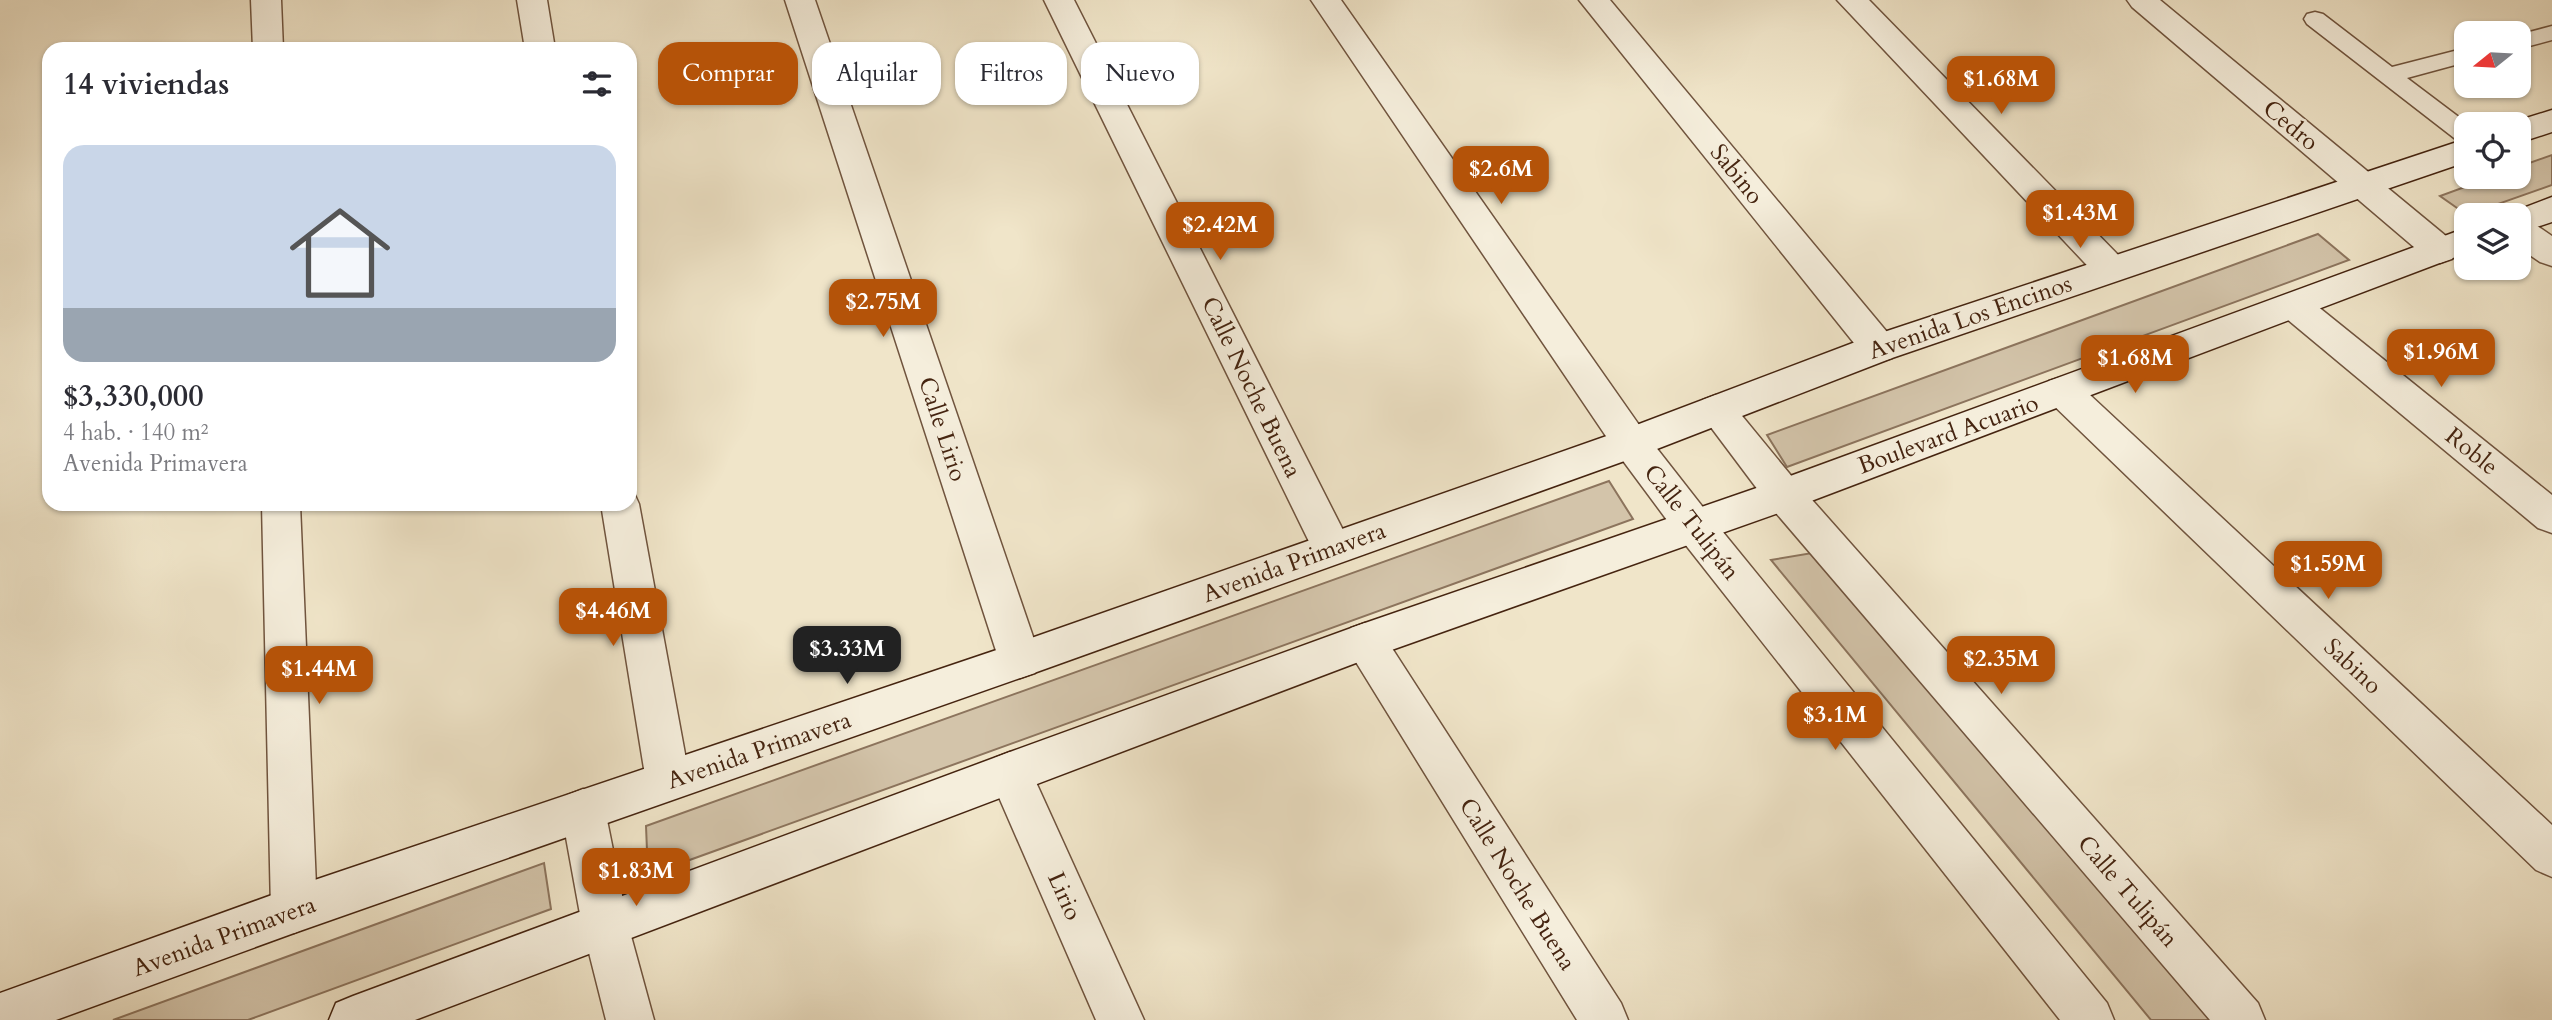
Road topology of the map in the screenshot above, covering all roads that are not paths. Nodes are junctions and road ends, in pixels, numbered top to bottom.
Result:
1 (266, 0) edge
2 (532, 0) edge
3 (800, 0) edge
4 (1059, 0) edge
5 (1326, 0) edge
6 (1594, 0) edge
7 (1852, 0) edge
8 (2142, 0) edge
9 (2315, 19) dead end
10 (2552, 33) edge
11 (2531, 39) edge
12 (268, 42) edge
13 (539, 42) edge
14 (2454, 58) edge
15 (2389, 75) junction
16 (2552, 121) edge
17 (2454, 126) edge
18 (2531, 128) edge
19 (2454, 154) edge
20 (2361, 185) junction
21 (2552, 209) edge
22 (2531, 216) edge
23 (2531, 239) edge
24 (2453, 245) edge
25 (2552, 254) edge
26 (2111, 269) junction
27 (2294, 306) junction
28 (1880, 348) junction
29 (2062, 391) junction
30 (1716, 410) junction
31 (1631, 443) junction
32 (1784, 495) junction
33 (281, 511) edge
34 (621, 511) edge
35 (2552, 517) edge
36 (1695, 527) junction
37 (1332, 548) junction
38 (1365, 641) junction
39 (1020, 660) junction
40 (1010, 772) junction
41 (668, 781) junction
42 (583, 810) junction
43 (2552, 855) edge
44 (294, 911) junction
45 (605, 925) junction
46 (0, 1017) edge
47 (353, 1020) edge
48 (630, 1020) edge
49 (1120, 1020) edge
50 (1604, 1020) edge
51 (2091, 1020) edge
52 (2241, 1020) edge

1 - 12 street
2 - 13 street
3 - 39 street, Calle Lirio
4 - 37 street, Calle Noche Buena
5 - 31 street, Calle Tulipán
6 - 28 street, Sabino
7 - 26 street
8 - 20 street, Cedro
9 - 15 lane
10 - 11 lane
14 - 15 lane
15 - 17 lane
16 - 18 street
19 - 20 street, Avenida Los Encinos
20 - 24 street, Cedro
20 - 26 street, Avenida Los Encinos
21 - 22 street
23 - 25 street
24 - 27 street, Boulevard Acuario
26 - 28 street, Avenida Los Encinos
27 - 29 street, Boulevard Acuario
27 - 35 street, Roble
28 - 30 street, Avenida Los Encinos
29 - 32 street, Boulevard Acuario
29 - 43 street, Sabino
30 - 31 street, Avenida Primavera
30 - 32 street, Calle Tulipán
31 - 36 street, Calle Tulipán
31 - 37 street, Avenida Primavera
32 - 36 street
32 - 52 street, Calle Tulipán
33 - 44 street
34 - 41 street
36 - 38 street
36 - 51 street, Calle Tulipán
37 - 39 street, Avenida Primavera
38 - 40 street
38 - 50 street, Calle Noche Buena
39 - 41 street, Avenida Primavera
40 - 45 street
40 - 49 street, Lirio
41 - 42 street, Avenida Primavera
42 - 44 street, Avenida Primavera
42 - 45 street
44 - 46 street, Avenida Primavera
45 - 47 street
45 - 48 street

